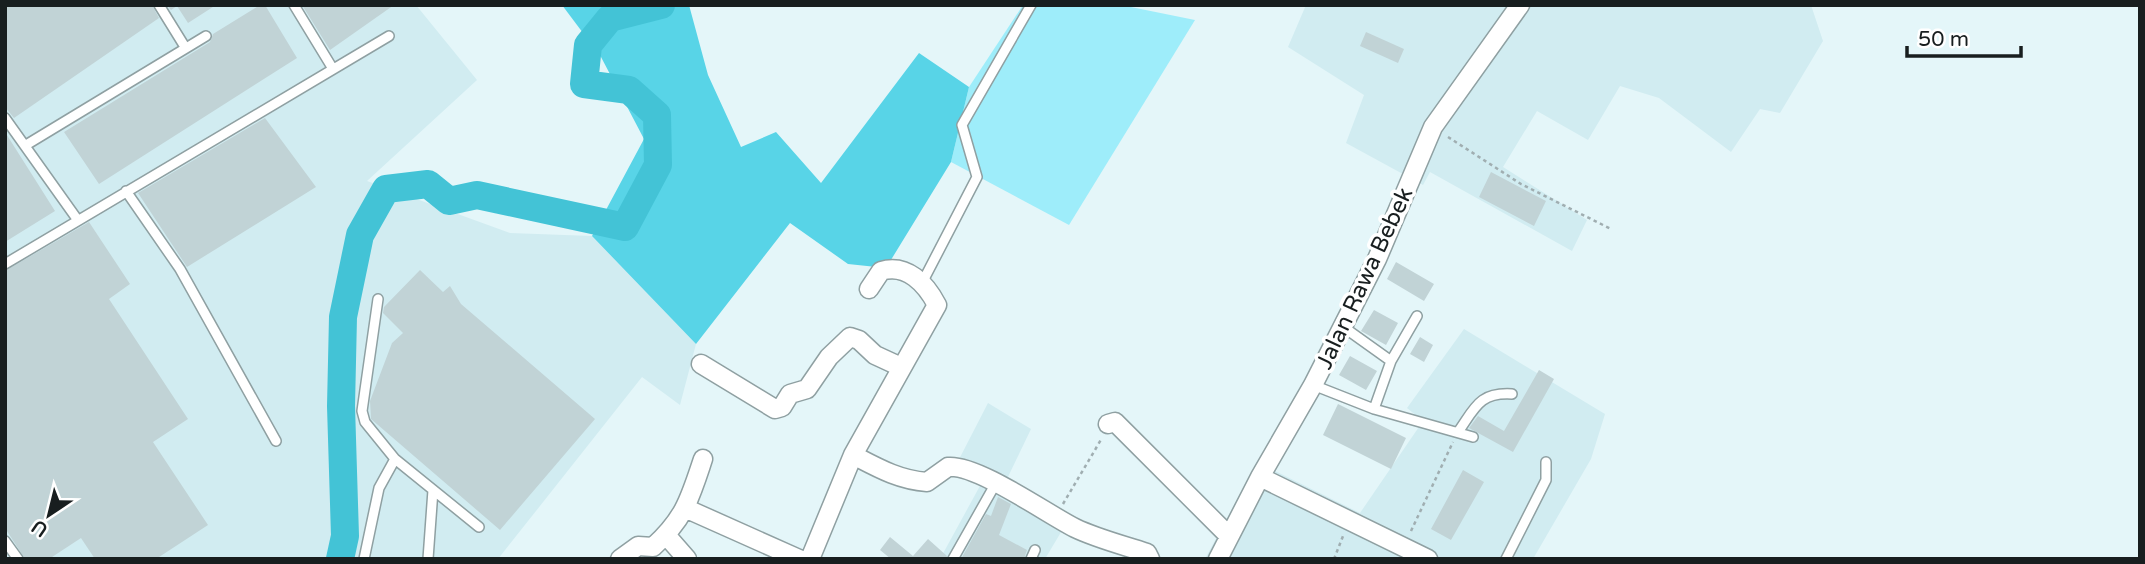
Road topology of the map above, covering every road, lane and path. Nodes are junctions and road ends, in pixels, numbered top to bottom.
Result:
1 (159, 5) edge
2 (294, 5) edge
3 (1031, 5) edge
4 (1520, 5) edge
5 (206, 36) dead end
6 (389, 36) dead end
7 (185, 47) junction
8 (333, 69) junction
9 (5, 118) edge
10 (1433, 127) junction
11 (26, 145) junction
12 (125, 191) junction
13 (76, 219) junction
14 (1611, 229) dead end
15 (5, 264) edge
16 (922, 283) junction
17 (869, 289) dead end
18 (378, 299) dead end
19 (1417, 316) dead end
20 (1342, 326) junction
21 (1391, 361) junction
22 (701, 364) dead end
23 (901, 367) junction
24 (1313, 385) junction
25 (1512, 394) dead end
26 (1374, 409) junction
27 (1108, 424) joint
28 (1458, 432) junction
29 (1473, 437) dead end
30 (276, 441) dead end
31 (853, 455) junction
32 (394, 459) junction
33 (703, 459) dead end
34 (1546, 462) dead end
35 (1260, 477) junction
36 (996, 483) junction
37 (433, 490) junction
38 (687, 509) junction
39 (1055, 516) junction
40 (1349, 518) junction
41 (480, 527) dead end
42 (666, 535) junction
43 (1230, 536) junction
44 (5, 541) edge
45 (1403, 547) junction
46 (813, 556) edge
47 (18, 559) edge
48 (364, 559) edge
49 (428, 559) edge
50 (620, 559) edge
51 (687, 559) edge
52 (953, 559) edge
53 (1150, 559) edge
54 (1218, 559) edge
55 (1334, 559) edge
56 (1428, 559) edge
57 (1506, 559) edge

1 - 7 lane
2 - 8 lane
3 - 16 lane
4 - 10 street, Jalan Rawa Bebek
5 - 7 lane
6 - 8 lane
7 - 11 lane
8 - 12 lane
9 - 11 lane
10 - 14 path
10 - 20 street, Jalan Rawa Bebek
11 - 13 lane
12 - 13 lane
12 - 30 lane
13 - 15 lane
16 - 17 street
16 - 23 street
18 - 32 lane
19 - 21 lane
20 - 21 lane
20 - 24 street, Jalan Rawa Bebek
21 - 26 lane
22 - 23 street
23 - 31 street
24 - 26 lane
24 - 35 street, Jalan Rawa Bebek
25 - 28 lane
26 - 28 lane
27 - 39 path
27 - 43 street
28 - 29 lane
28 - 45 path
31 - 36 street
31 - 46 street
32 - 37 lane
32 - 48 lane
33 - 38 street
34 - 57 lane
35 - 40 street
35 - 43 street, Jalan Rawa Bebek
36 - 39 street
36 - 52 lane
37 - 41 lane
37 - 49 lane
38 - 42 street
38 - 46 street
39 - 53 street
40 - 45 street
40 - 55 path
42 - 50 street
42 - 51 street
43 - 54 street, Jalan Rawa Bebek
44 - 47 lane
45 - 56 street

